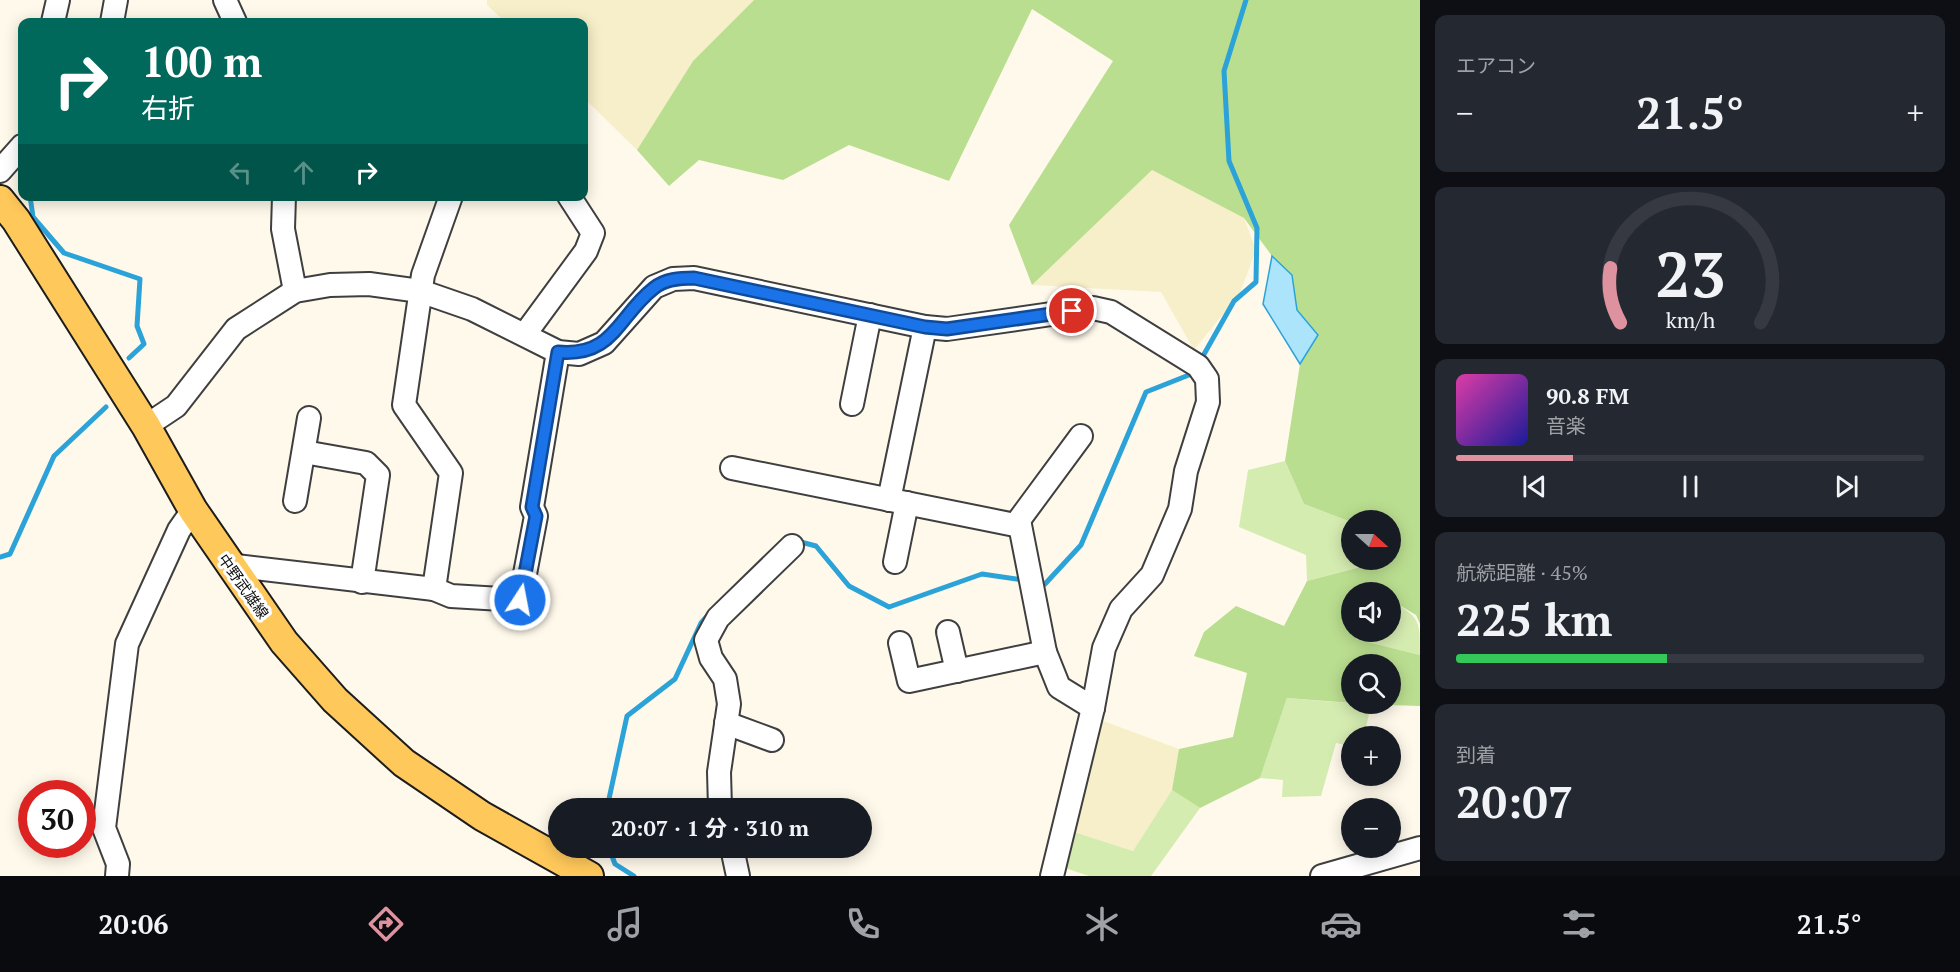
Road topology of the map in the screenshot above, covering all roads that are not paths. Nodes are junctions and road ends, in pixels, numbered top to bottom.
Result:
1 (58, 0) edge
2 (116, 0) edge
3 (225, 0) edge
4 (54, 18) edge
5 (113, 18) edge
6 (233, 18) edge
7 (18, 151) edge
8 (0, 171) edge
9 (0, 200) edge
10 (284, 201) edge
11 (449, 201) edge
12 (572, 201) edge
13 (295, 291) junction
14 (420, 291) junction
15 (870, 315) junction
16 (925, 327) junction
17 (525, 334) junction
18 (558, 352) junction
19 (852, 404) dead end
20 (309, 418) dead end
21 (146, 426) junction
22 (1081, 436) dead end
23 (304, 452) junction
24 (732, 468) dead end
25 (296, 501) dead end
26 (898, 502) junction
27 (193, 510) junction
28 (1020, 526) junction
29 (792, 546) dead end
30 (895, 561) dead end
31 (228, 565) junction
32 (362, 582) junction
33 (434, 589) junction
34 (948, 632) dead end
35 (900, 643) dead end
36 (1045, 652) junction
37 (957, 671) junction
38 (1093, 708) junction
39 (726, 723) junction
40 (772, 740) dead end
41 (720, 798) edge
42 (1420, 848) edge
43 (734, 858) edge
44 (117, 876) edge
45 (589, 876) edge
46 (738, 876) edge
47 (1052, 876) edge
48 (1322, 876) edge

1 - 4 street
2 - 5 street
3 - 6 street
7 - 8 street
9 - 21 main road, 中野武雄線
10 - 13 street
11 - 14 street
12 - 17 street
13 - 14 street
13 - 21 street
14 - 17 street
14 - 33 street
15 - 16 street
15 - 18 street
15 - 19 street
16 - 26 street
16 - 38 street
17 - 18 street
18 - 33 street
20 - 23 street
21 - 27 main road, 中野武雄線
22 - 28 street
23 - 25 street
23 - 32 street
24 - 26 street
26 - 28 street
26 - 30 street
27 - 31 main road, 中野武雄線
27 - 44 street
28 - 36 street
29 - 39 street
31 - 32 street
31 - 45 main road, 中野武雄線
32 - 33 street
34 - 37 street
35 - 37 street
36 - 37 street
36 - 38 street
38 - 47 street
39 - 40 street
39 - 41 street
42 - 48 street
43 - 46 street

